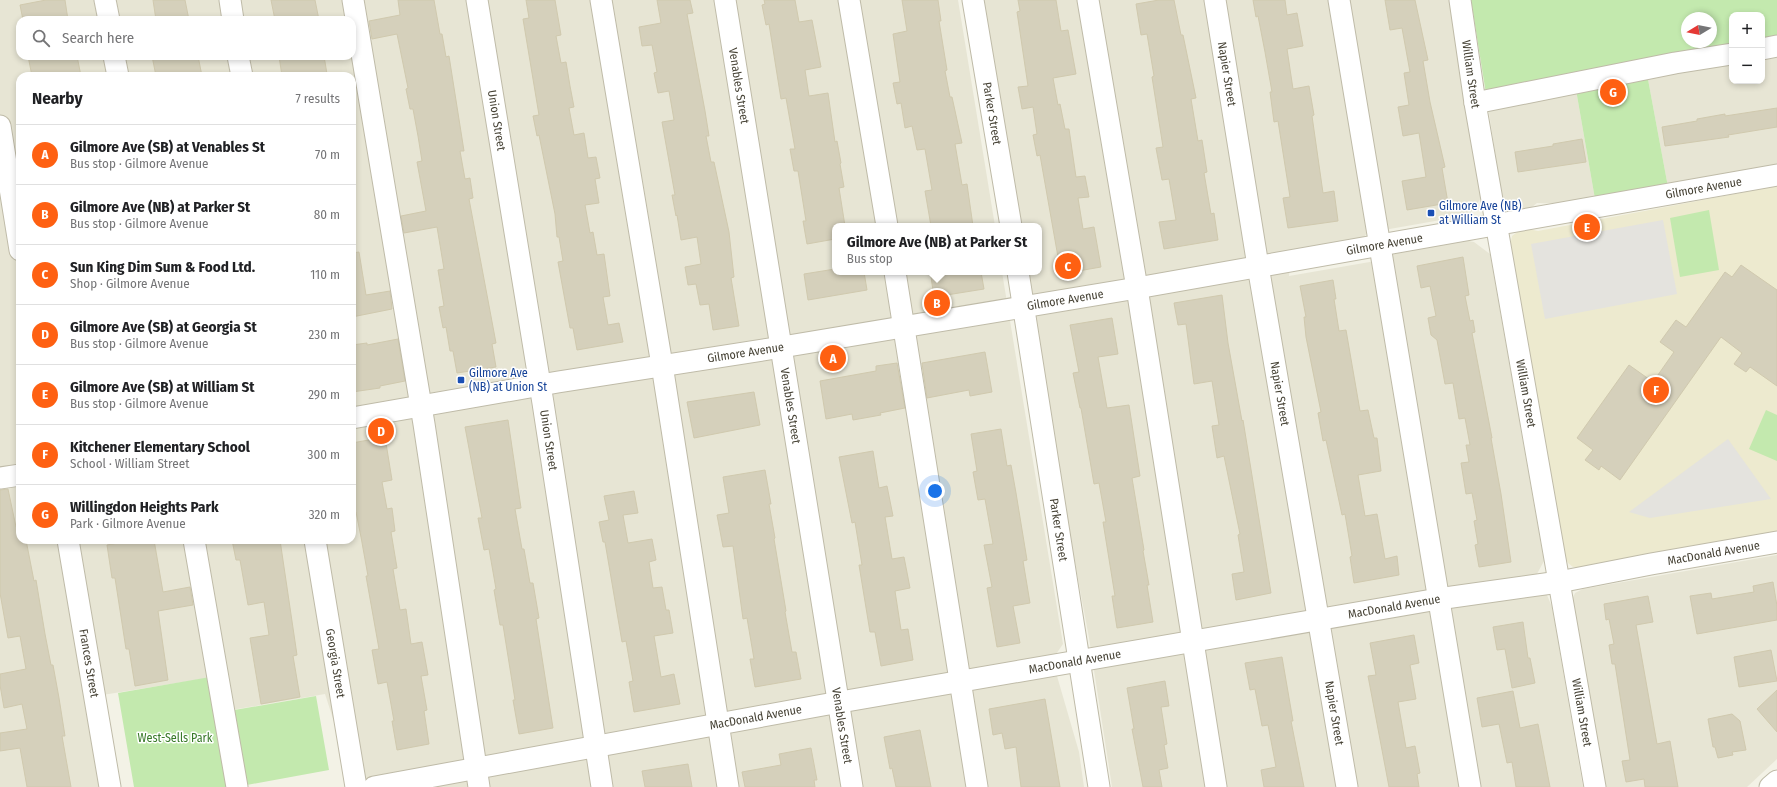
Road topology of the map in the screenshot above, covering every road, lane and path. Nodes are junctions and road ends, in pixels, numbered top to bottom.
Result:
1 (105, 0) edge
2 (230, 0) edge
3 (353, 0) edge
4 (477, 0) edge
5 (601, 0) edge
6 (725, 0) edge
7 (849, 0) edge
8 (973, 0) edge
9 (1088, 0) edge
10 (1215, 0) edge
11 (1339, 0) edge
12 (1460, 0) edge
13 (108, 16) edge
14 (232, 16) edge
15 (356, 16) edge
16 (356, 18) edge
17 (1777, 46) edge
18 (1765, 48) edge
19 (1729, 54) edge
20 (115, 60) edge
21 (239, 60) edge
22 (117, 72) edge
23 (241, 72) edge
24 (1475, 103) junction
25 (0, 126) edge
26 (1777, 175) edge
27 (886, 223) edge
28 (1010, 223) edge
29 (16, 225) edge
30 (1497, 225) junction
31 (1379, 245) junction
32 (1258, 266) junction
33 (896, 275) edge
34 (1019, 275) edge
35 (1136, 288) junction
36 (1024, 306) junction
37 (904, 326) junction
38 (782, 347) junction
39 (662, 365) junction
40 (540, 385) junction
41 (421, 406) junction
42 (356, 417) edge
43 (16, 476) edge
44 (0, 478) edge
45 (1777, 542) edge
46 (69, 544) edge
47 (195, 544) edge
48 (316, 544) edge
49 (1559, 582) junction
50 (1438, 599) junction
51 (1319, 620) junction
52 (1194, 642) junction
53 (1080, 661) junction
54 (960, 682) junction
55 (839, 703) junction
56 (718, 724) junction
57 (596, 747) junction
58 (477, 778) edge
59 (1777, 781) edge
60 (110, 787) edge
61 (237, 787) edge
62 (356, 787) edge
63 (374, 787) edge
64 (602, 787) edge
65 (728, 787) edge
66 (852, 787) edge
67 (977, 787) edge
68 (1099, 787) edge
69 (1216, 787) edge
70 (1347, 787) edge
71 (1470, 787) edge
72 (1595, 787) edge
73 (1770, 787) edge

1 - 13 street
2 - 14 street
3 - 15 street
4 - 40 street, Union Street
5 - 39 street
6 - 38 street, Venables Street
7 - 27 street
8 - 28 street, Parker Street
9 - 35 street
10 - 32 street, Napier Street
11 - 31 street
12 - 24 street, William Street
16 - 41 street
17 - 18 street
19 - 24 street
20 - 22 street
21 - 23 street
24 - 30 street, William Street
25 - 29 street
26 - 30 street, Gilmore Avenue
30 - 31 street, Gilmore Avenue
30 - 49 street, William Street
31 - 32 street, Gilmore Avenue
31 - 50 street
32 - 35 street, Gilmore Avenue
32 - 51 street, Napier Street
33 - 37 street
34 - 36 street, Parker Street
35 - 36 street, Gilmore Avenue
35 - 52 street
36 - 37 street, Gilmore Avenue
36 - 53 street, Parker Street
37 - 38 street, Gilmore Avenue
37 - 54 street
38 - 39 street, Gilmore Avenue
38 - 55 street, Venables Street
39 - 40 street, Gilmore Avenue
39 - 56 street
40 - 41 street, Gilmore Avenue
40 - 57 street, Union Street
41 - 42 street, Gilmore Avenue
41 - 58 street
43 - 44 street
45 - 49 street, MacDonald Avenue
46 - 60 street, Frances Street
47 - 61 street
48 - 62 street, Georgia Street
49 - 50 street, MacDonald Avenue
49 - 72 street, William Street
50 - 51 street, MacDonald Avenue
50 - 71 street
51 - 52 street, MacDonald Avenue
51 - 70 street, Napier Street
52 - 53 street, MacDonald Avenue
52 - 69 street
53 - 54 street, MacDonald Avenue
53 - 68 street, Parker Street
54 - 55 street, MacDonald Avenue
54 - 67 street
55 - 56 street, MacDonald Avenue
55 - 66 street, Venables Street
56 - 57 street, MacDonald Avenue
56 - 65 street
57 - 58 street, MacDonald Avenue
57 - 64 street, Union Street
58 - 63 street, MacDonald Avenue
59 - 73 street

